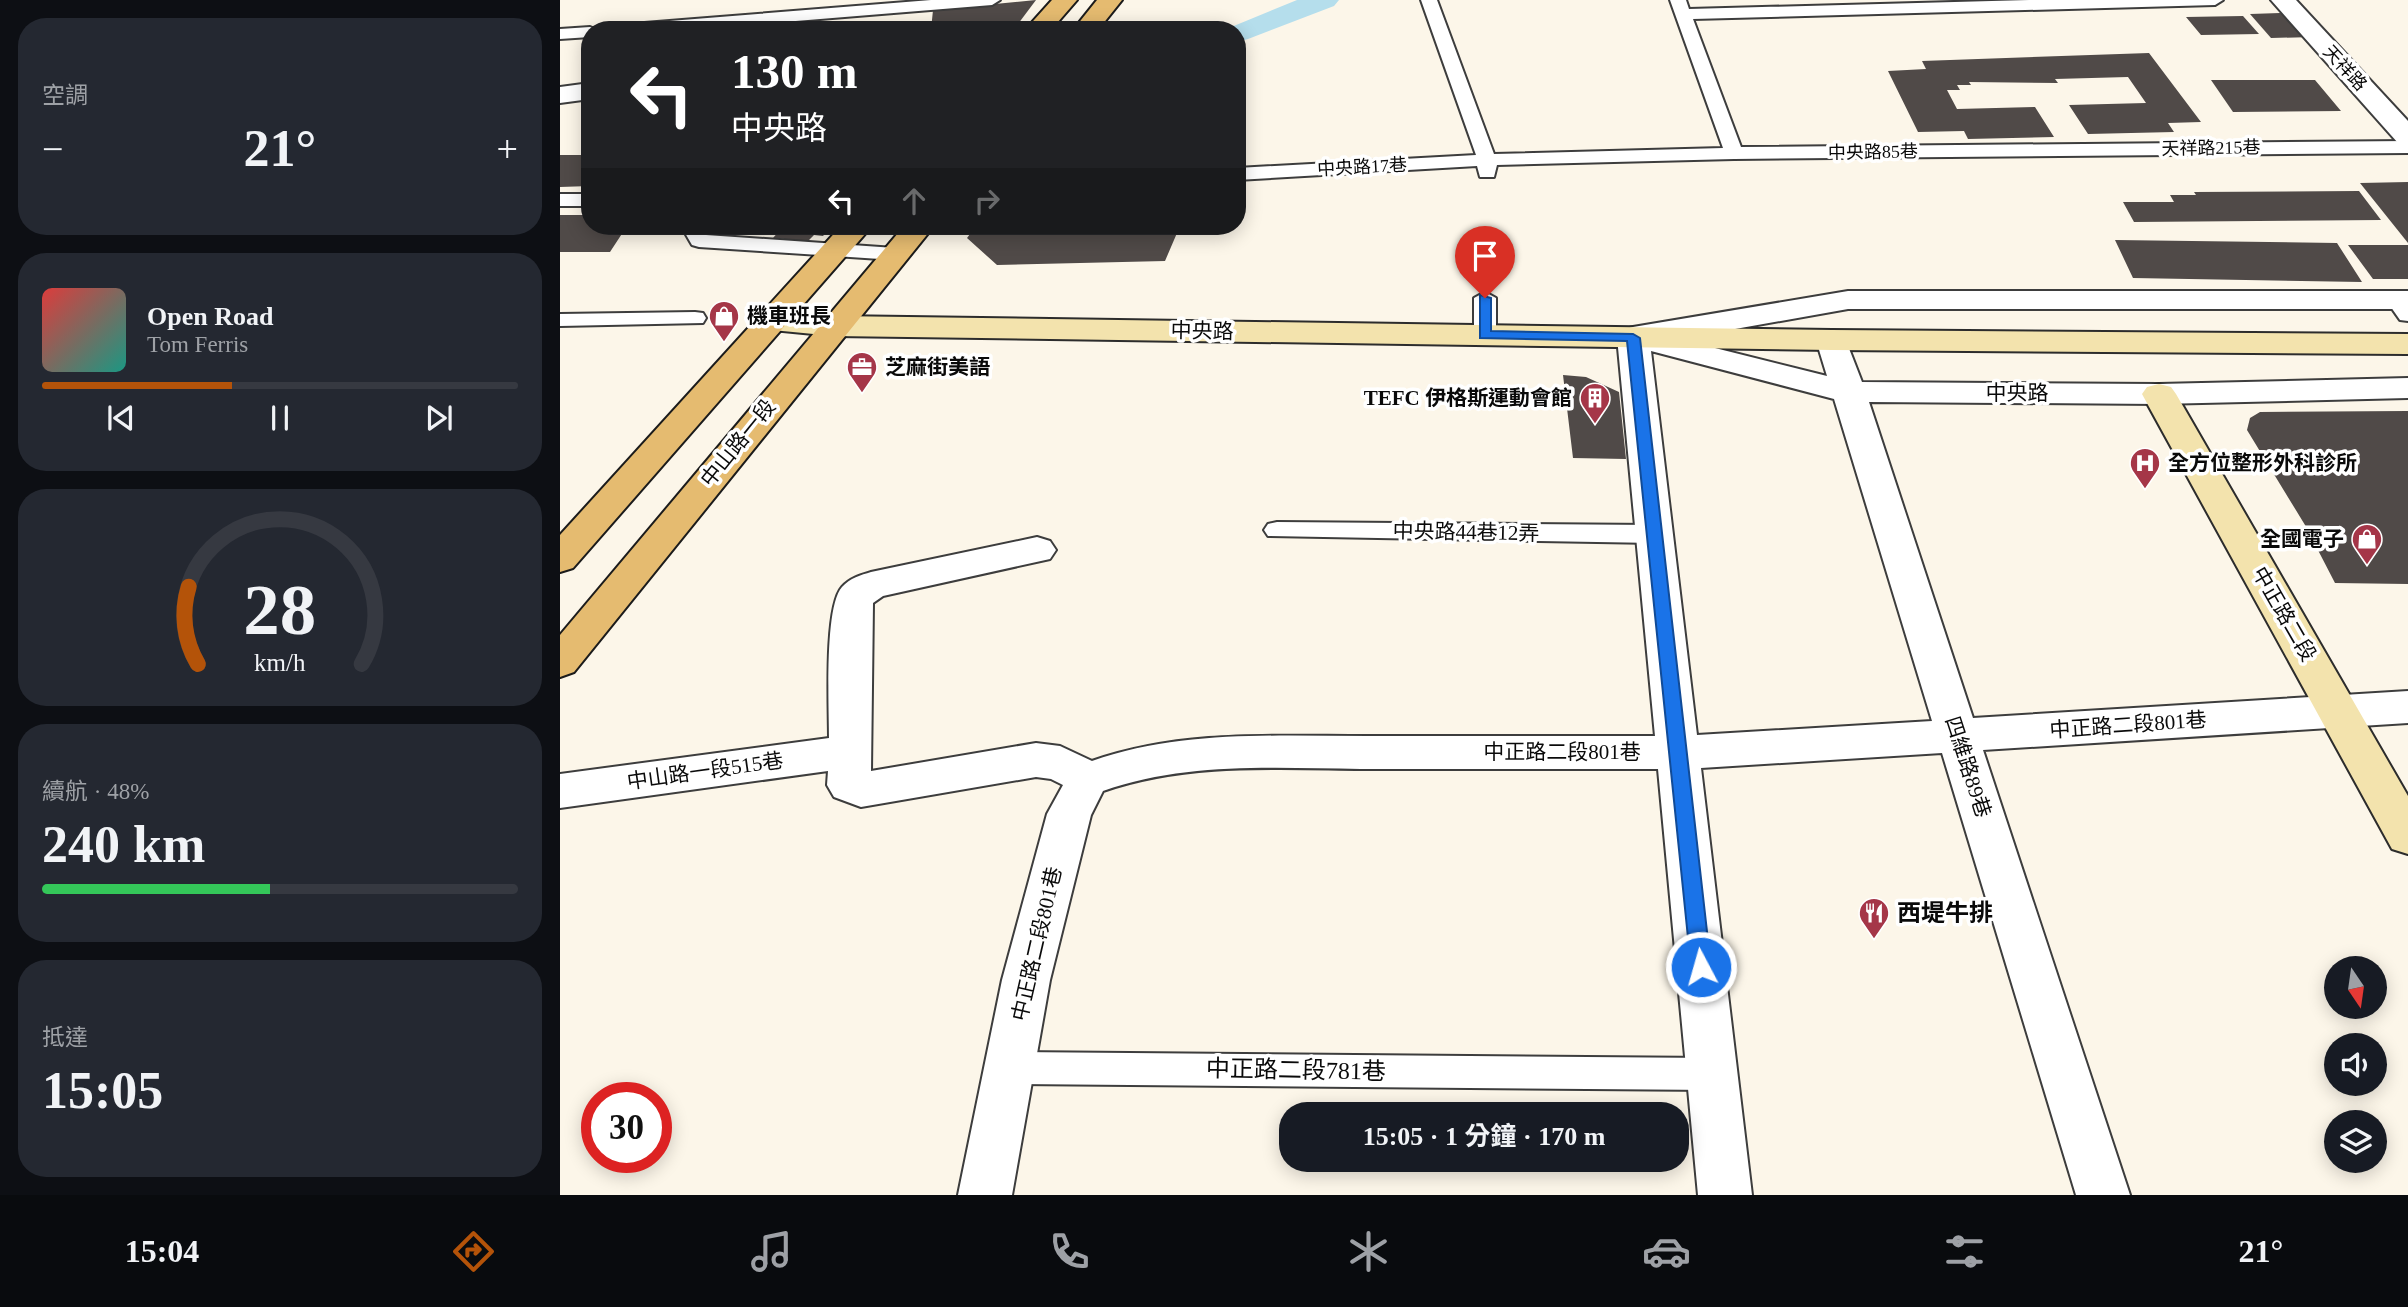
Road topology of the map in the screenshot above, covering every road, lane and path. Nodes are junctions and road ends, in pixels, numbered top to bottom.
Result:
1 (992, 0) edge
2 (1065, 0) edge
3 (1111, 0) edge
4 (1429, 0) edge
5 (2215, 0) edge
6 (2283, 0) edge
7 (2147, 1) edge
8 (1956, 6) joint
9 (1681, 7) edge
10 (802, 8) edge
11 (694, 21) edge
12 (1045, 21) edge
13 (1093, 21) edge
14 (581, 33) edge
15 (560, 34) edge
16 (581, 93) edge
17 (560, 95) edge
18 (2408, 137) edge
19 (2408, 147) edge
20 (2013, 150) joint
21 (1734, 153) junction
22 (1565, 158) joint
23 (1487, 166) junction
24 (1246, 174) edge
25 (560, 200) edge
26 (581, 200) edge
27 (696, 235) edge
28 (911, 235) edge
29 (848, 237) edge
30 (895, 254) junction
31 (1485, 298) dead end
32 (2404, 305) edge
33 (695, 318) dead end
34 (560, 320) edge
35 (772, 322) junction
36 (834, 326) junction
37 (1485, 335) junction
38 (1633, 338) junction
39 (1832, 340) junction
40 (2408, 344) edge
41 (2408, 388) edge
42 (1848, 392) junction
43 (2159, 394) junction
44 (1277, 530) dead end
45 (1655, 534) junction
46 (1037, 550) dead end
47 (560, 559) edge
48 (560, 662) edge
49 (2408, 706) edge
50 (2339, 712) junction
51 (1958, 736) junction
52 (850, 751) junction
53 (1679, 753) junction
54 (1088, 779) junction
55 (560, 791) edge
56 (2408, 836) edge
57 (1009, 1068) junction
58 (1713, 1074) junction
59 (985, 1195) edge
60 (1725, 1195) edge
61 (2103, 1195) edge

1 - 10 lane
2 - 12 main road
3 - 13 main road
4 - 23 lane
5 - 7 lane
6 - 18 street, 天祥路
7 - 8 lane
8 - 9 lane
9 - 21 lane
10 - 11 lane
14 - 15 lane
16 - 17 street
19 - 20 lane, 天祥路215巷
20 - 21 lane, 中央路85巷
21 - 22 lane, 中央路85巷
22 - 23 lane, 中央路17巷
23 - 24 lane, 中央路17巷
25 - 26 lane
27 - 29 lane
28 - 30 main road, 中山路一段
29 - 30 lane
29 - 35 main road
30 - 36 main road, 中山路一段
31 - 37 lane
32 - 38 street, 中央路
33 - 34 lane
35 - 36 street, 中央路
35 - 47 main road
36 - 37 street, 中央路
36 - 48 main road, 中山路一段
37 - 38 street, 中央路
38 - 39 street, 中央路
38 - 42 street, 中央路
38 - 45 street
39 - 40 street, 中央路
39 - 42 street, 四維路89巷
41 - 43 street, 中央路
42 - 43 street, 中央路
42 - 51 street, 四維路89巷
43 - 50 street, 中正路二段
44 - 45 lane, 中央路44巷12弄
45 - 53 street
46 - 52 street
49 - 50 street, 中正路二段801巷
50 - 51 street, 中正路二段801巷
50 - 56 street, 中正路二段
51 - 53 street, 中正路二段801巷
51 - 61 street, 四維路89巷
52 - 54 street
52 - 55 street, 中山路一段515巷
53 - 54 street, 中正路二段801巷
53 - 58 street
54 - 57 street, 中正路二段801巷
57 - 58 lane, 中正路二段781巷
57 - 59 street
58 - 60 street

